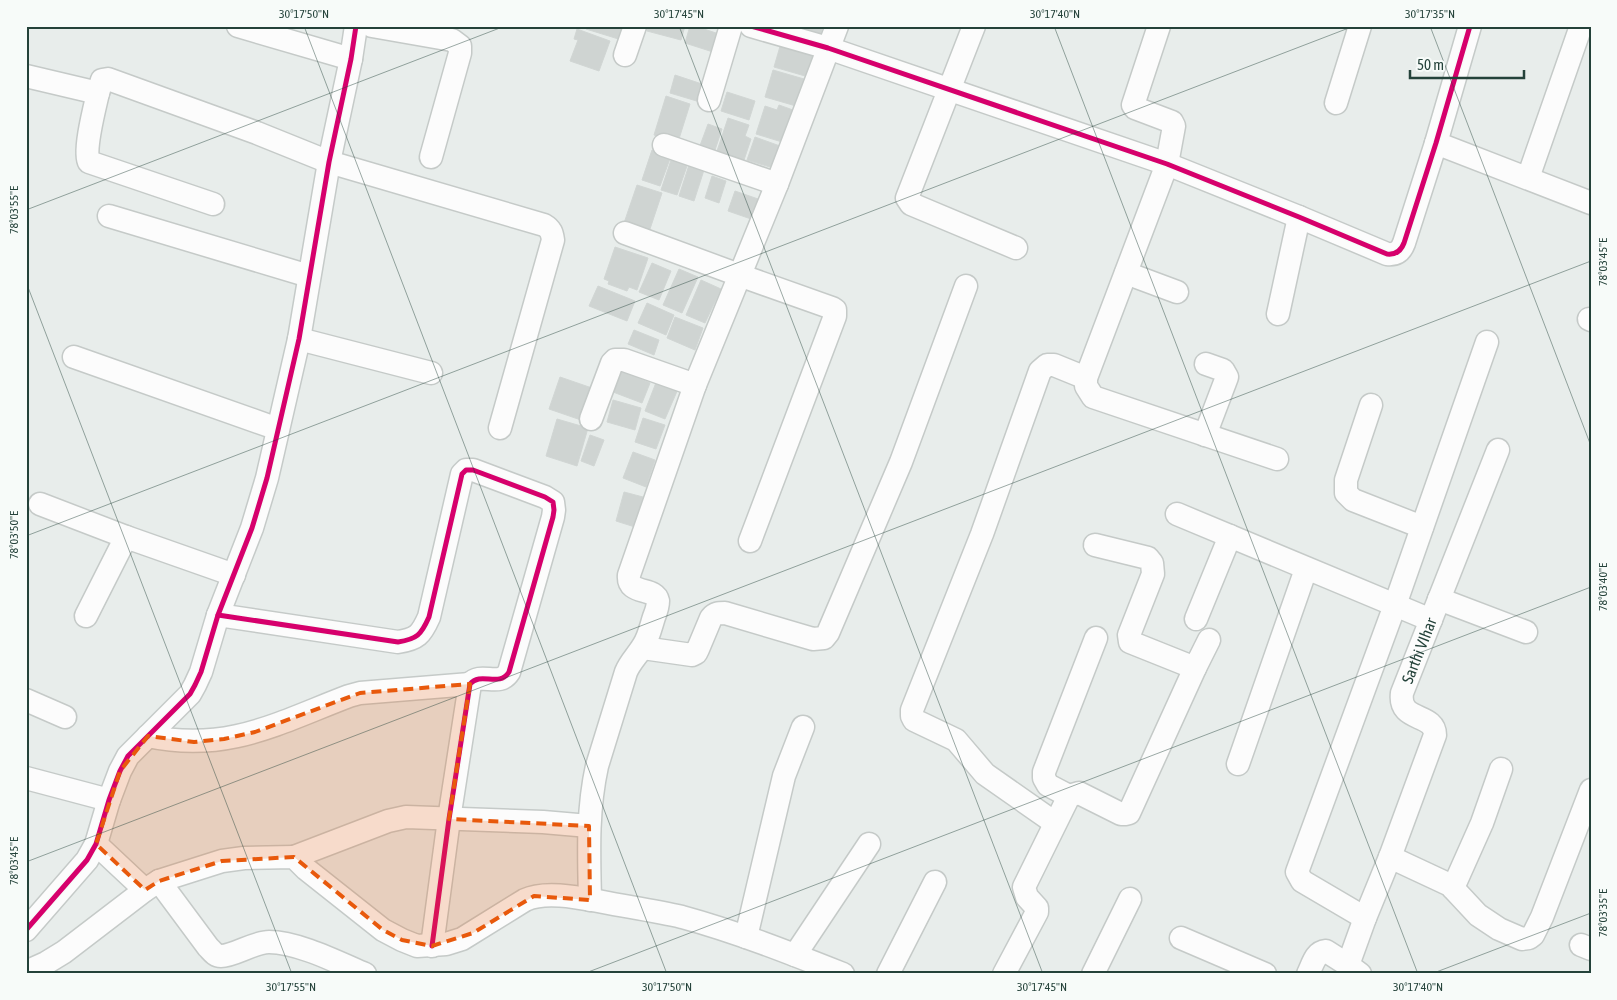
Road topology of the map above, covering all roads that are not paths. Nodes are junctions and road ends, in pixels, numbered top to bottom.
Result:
1 (238, 26) edge
2 (356, 26) edge
3 (372, 26) edge
4 (635, 26) edge
5 (731, 26) edge
6 (752, 26) edge
7 (837, 26) edge
8 (974, 26) edge
9 (1159, 26) edge
10 (1360, 26) edge
11 (1470, 26) edge
12 (1581, 26) edge
13 (828, 48) junction
14 (625, 55) dead end
15 (351, 59) junction
16 (26, 76) edge
17 (949, 90) junction
18 (98, 93) junction
19 (709, 100) dead end
20 (1336, 102) dead end
21 (1436, 142) junction
22 (664, 145) dead end
23 (431, 157) dead end
24 (329, 162) junction
25 (1167, 164) junction
26 (1528, 178) junction
27 (777, 184) junction
28 (1591, 203) edge
29 (213, 204) dead end
30 (108, 216) dead end
31 (1300, 217) junction
32 (625, 233) dead end
33 (1016, 248) dead end
34 (1126, 273) junction
35 (309, 276) junction
36 (739, 276) junction
37 (966, 286) dead end
38 (1177, 292) dead end
39 (1278, 314) dead end
40 (299, 339) junction
41 (1487, 342) dead end
42 (74, 357) dead end
43 (1206, 364) dead end
44 (431, 373) dead end
45 (1086, 378) junction
46 (695, 386) junction
47 (1371, 405) dead end
48 (591, 419) dead end
49 (500, 428) dead end
50 (278, 429) junction
51 (1205, 435) junction
52 (1498, 450) dead end
53 (1277, 459) dead end
54 (40, 504) dead end
55 (1176, 514) dead end
56 (1422, 526) junction
57 (1230, 536) junction
58 (126, 537) junction
59 (750, 541) dead end
60 (1095, 545) dead end
61 (1306, 569) junction
62 (234, 575) junction
63 (1439, 599) junction
64 (1395, 605) junction
65 (218, 615) junction
66 (86, 616) dead end
67 (1196, 619) dead end
68 (1431, 620) junction
69 (1526, 632) dead end
70 (1096, 638) dead end
71 (1209, 640) dead end
72 (643, 648) junction
73 (1195, 668) junction
74 (470, 684) junction
75 (26, 700) edge
76 (65, 718) dead end
77 (803, 727) dead end
78 (148, 736) junction
79 (1238, 764) dead end
80 (1501, 769) dead end
81 (26, 778) edge
82 (1591, 790) edge
83 (1069, 796) junction
84 (109, 800) junction
85 (448, 819) junction
86 (1055, 823) junction
87 (589, 826) junction
88 (96, 844) junction
89 (869, 844) dead end
90 (294, 856) junction
91 (1390, 857) junction
92 (935, 882) dead end
93 (152, 885) junction
94 (1453, 888) junction
95 (1130, 899) dead end
96 (590, 900) junction
97 (1365, 918) junction
98 (26, 930) edge
99 (746, 938) junction
100 (1181, 938) dead end
101 (432, 946) junction
102 (796, 956) junction
103 (1354, 969) edge
104 (26, 972) edge
105 (365, 974) edge
106 (843, 974) edge
107 (888, 974) edge
108 (1004, 974) edge
109 (1093, 974) edge
110 (1265, 974) edge
111 (1308, 974) edge

1 - 15 street
2 - 15 street
3 - 23 street
4 - 14 street
5 - 19 street
6 - 13 street
7 - 13 street
8 - 17 street
9 - 25 street
10 - 20 street
11 - 21 street
12 - 26 street
13 - 17 street
13 - 27 street
15 - 24 street
16 - 18 street
17 - 25 street
17 - 33 street
18 - 24 street
18 - 29 street
21 - 26 street
21 - 31 street
22 - 27 street
24 - 35 street
24 - 49 street
25 - 31 street
25 - 34 street
26 - 28 street
27 - 36 street
30 - 35 street
31 - 39 street
32 - 36 street
34 - 38 street
34 - 45 street
35 - 40 street
36 - 46 street
36 - 59 street
37 - 72 street
40 - 44 street
40 - 50 street
41 - 56 street
42 - 50 street
43 - 51 street
45 - 51 street
45 - 86 street
46 - 48 street
46 - 72 street
47 - 56 street
50 - 62 street
51 - 53 street
52 - 63 street, Sarthi VIhar
54 - 58 street
55 - 57 street
56 - 64 street
57 - 61 street
57 - 67 street
58 - 62 street
58 - 66 street
60 - 73 street
61 - 64 street
61 - 79 street
62 - 65 street
63 - 68 street, Sarthi VIhar
63 - 69 street
64 - 68 street
64 - 97 street
65 - 74 street
65 - 78 street
68 - 91 street, Sarthi VIhar
70 - 83 street
71 - 73 street
72 - 87 street
73 - 83 street
74 - 78 street
74 - 85 street
75 - 76 street
77 - 99 street
78 - 84 street
80 - 94 street
81 - 84 street
82 - 94 street
83 - 86 street
84 - 88 street
85 - 87 street
85 - 90 street
85 - 101 street
86 - 108 street
87 - 96 street
88 - 93 street
88 - 98 street
89 - 102 street
90 - 93 street
90 - 101 street
91 - 94 street
91 - 97 street, Sarthi VIhar
92 - 107 street
93 - 104 street
93 - 105 street
95 - 109 street
96 - 99 street
96 - 101 street
97 - 103 street, Sarthi VIhar
99 - 102 street
100 - 110 street
102 - 106 street
103 - 111 street

